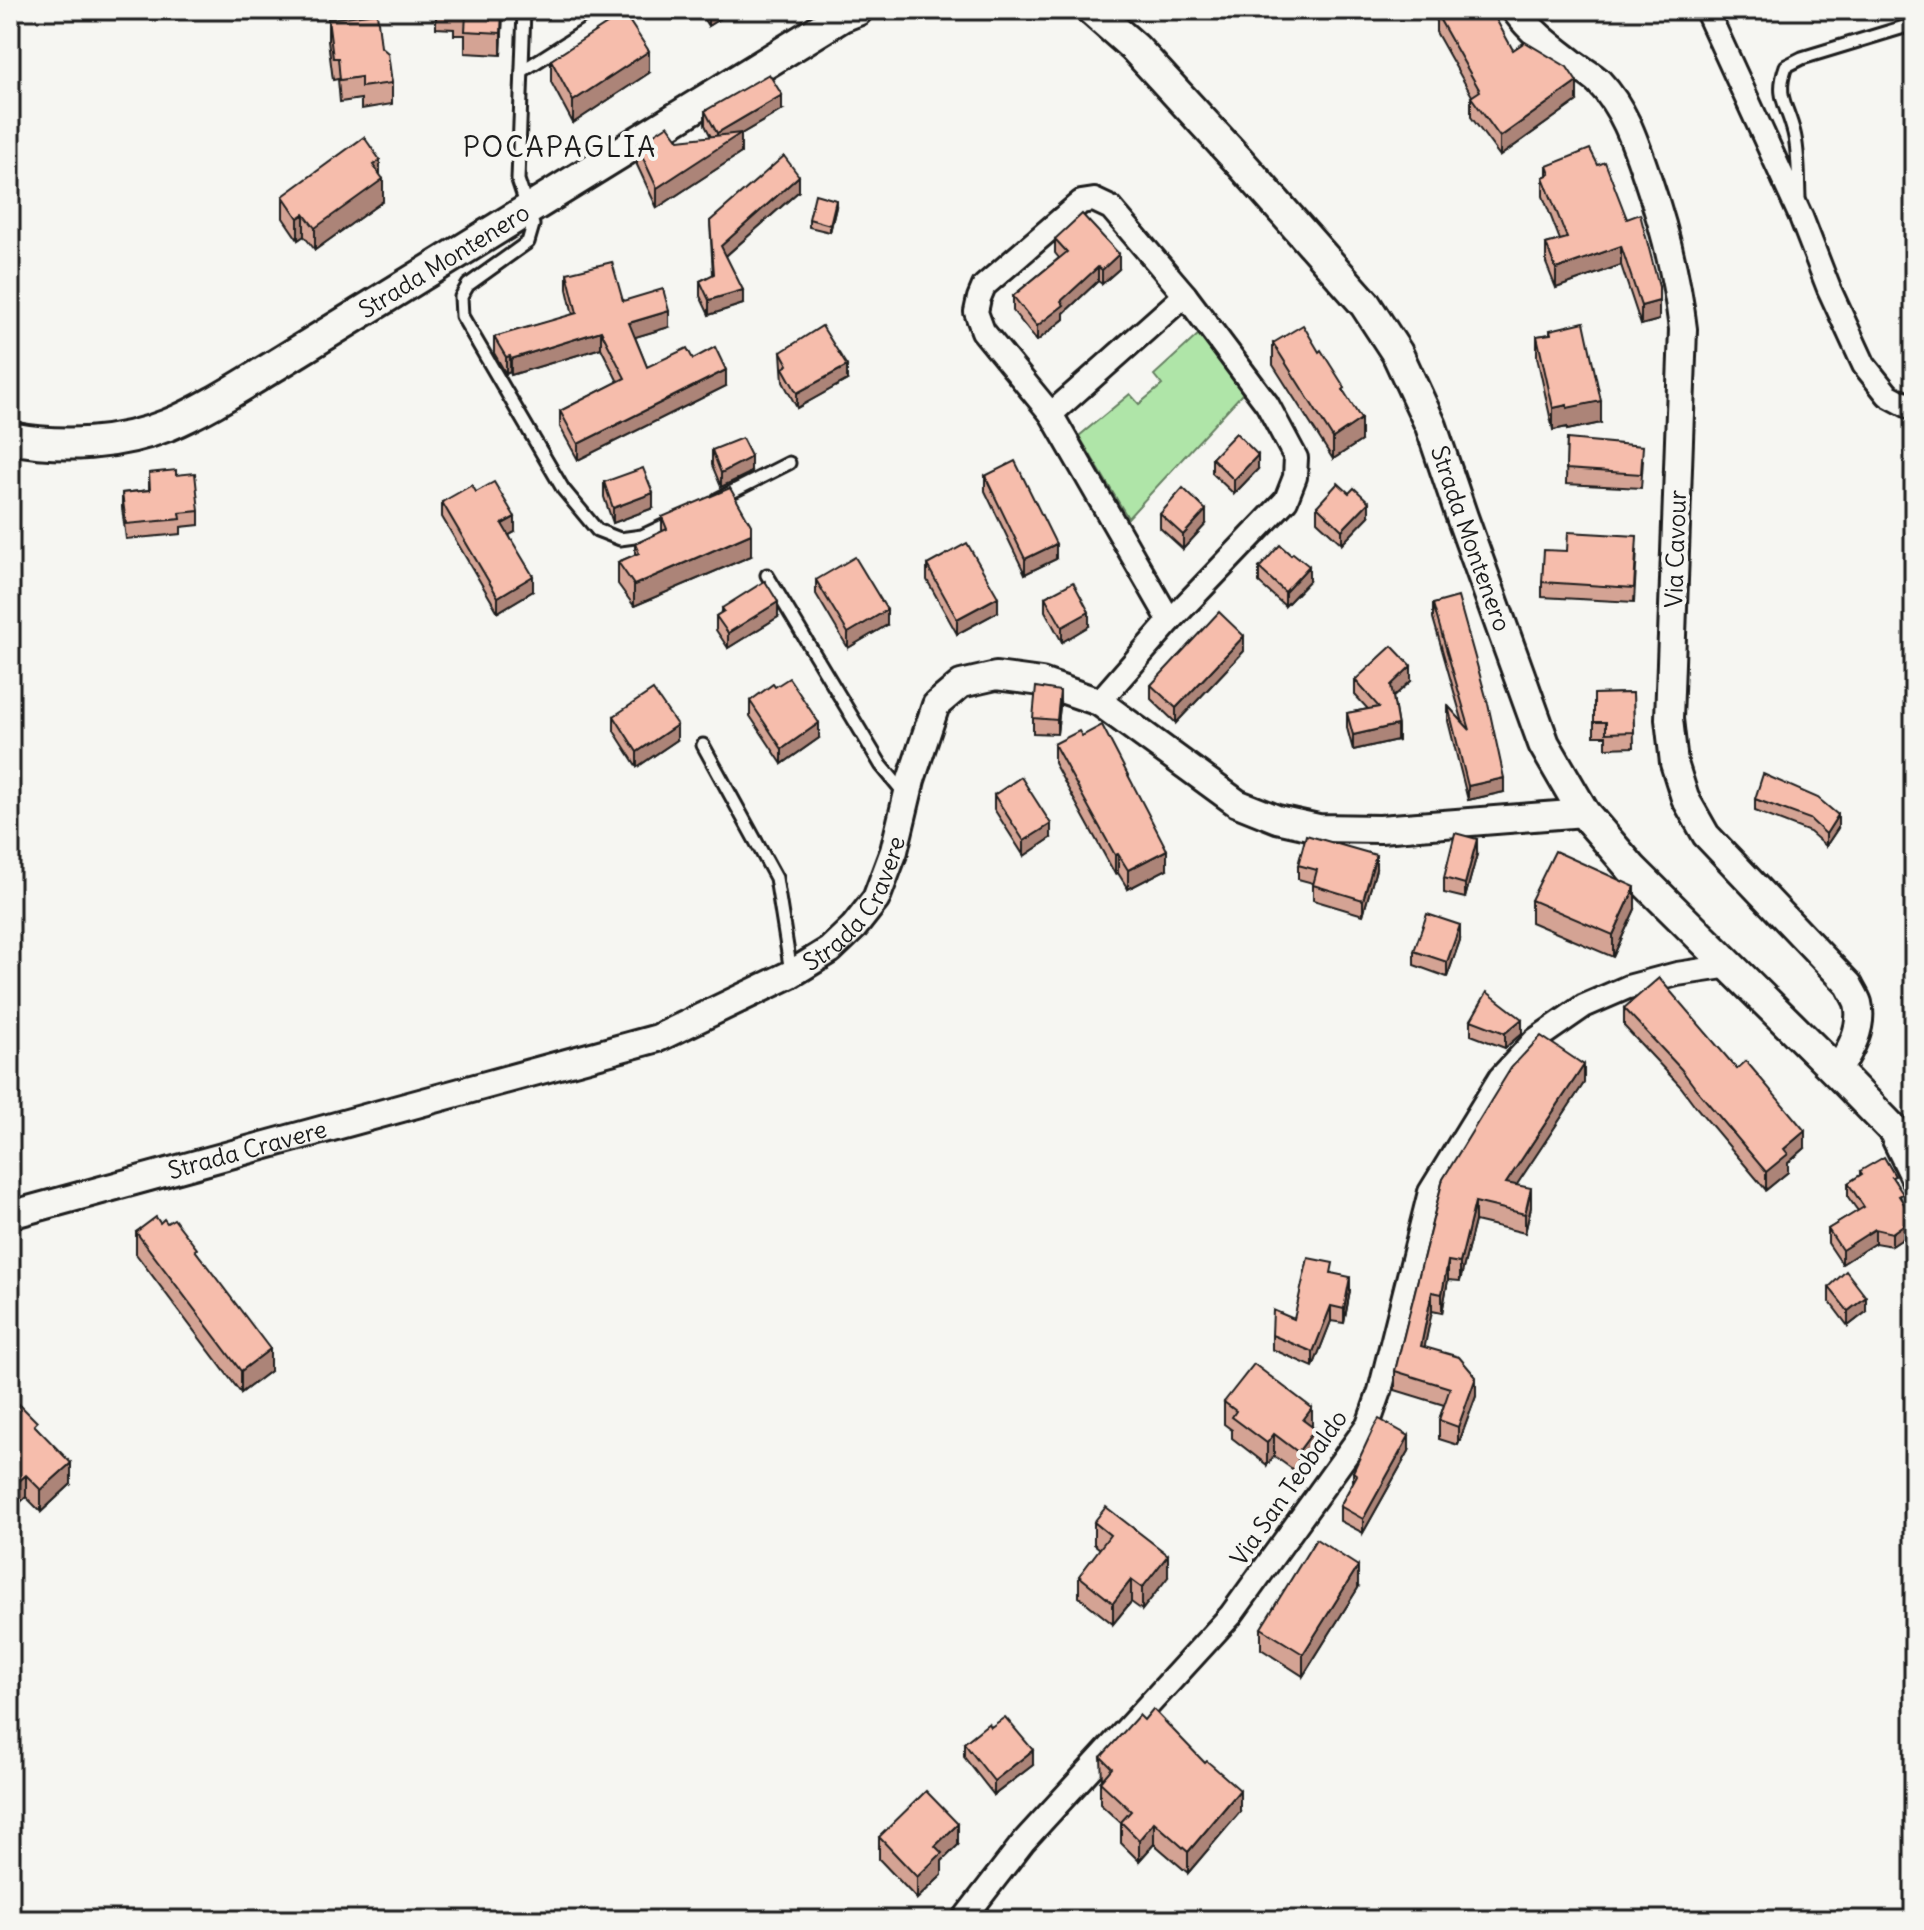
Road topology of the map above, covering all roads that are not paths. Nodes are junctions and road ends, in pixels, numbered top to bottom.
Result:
1 (524, 10) edge
2 (618, 10) edge
3 (857, 10) edge
4 (1092, 10) edge
5 (1515, 10) edge
6 (1710, 10) edge
7 (1914, 24) edge
8 (522, 71) junction
9 (528, 211) junction
10 (1801, 217) junction
11 (1185, 295) junction
12 (1914, 409) edge
13 (1051, 414) junction
14 (10, 438) edge
15 (789, 463) dead end
16 (709, 503) edge
17 (682, 516) edge
18 (767, 575) dead end
19 (1170, 621) junction
20 (1099, 702) junction
21 (703, 745) dead end
22 (907, 796) junction
23 (1584, 813) junction
24 (1730, 966) junction
25 (791, 974) junction
26 (1837, 1072) junction
27 (1885, 1122) junction
28 (1914, 1151) edge
29 (1914, 1181) edge
30 (10, 1215) edge
31 (963, 1920) edge

1 - 8 lane
2 - 8 lane
3 - 9 main road, Strada Montenero
4 - 23 main road, Strada Montenero
5 - 26 street, Via Cavour
6 - 10 street
7 - 10 lane
8 - 9 lane
9 - 14 main road, Strada Montenero
9 - 17 lane
10 - 12 street
11 - 13 street
11 - 13 street
11 - 19 street
13 - 19 street
15 - 16 lane
18 - 22 lane
19 - 20 street
20 - 22 street, Strada Cravere
20 - 23 street, Strada Cravere
21 - 25 lane
22 - 25 street, Strada Cravere
23 - 24 main road, Strada Montenero
24 - 26 main road, Strada Montenero
24 - 31 street, Via San Teobaldo
25 - 30 street, Strada Cravere
26 - 27 main road, Strada Montenero
27 - 28 main road, Strada Montenero
27 - 29 street

